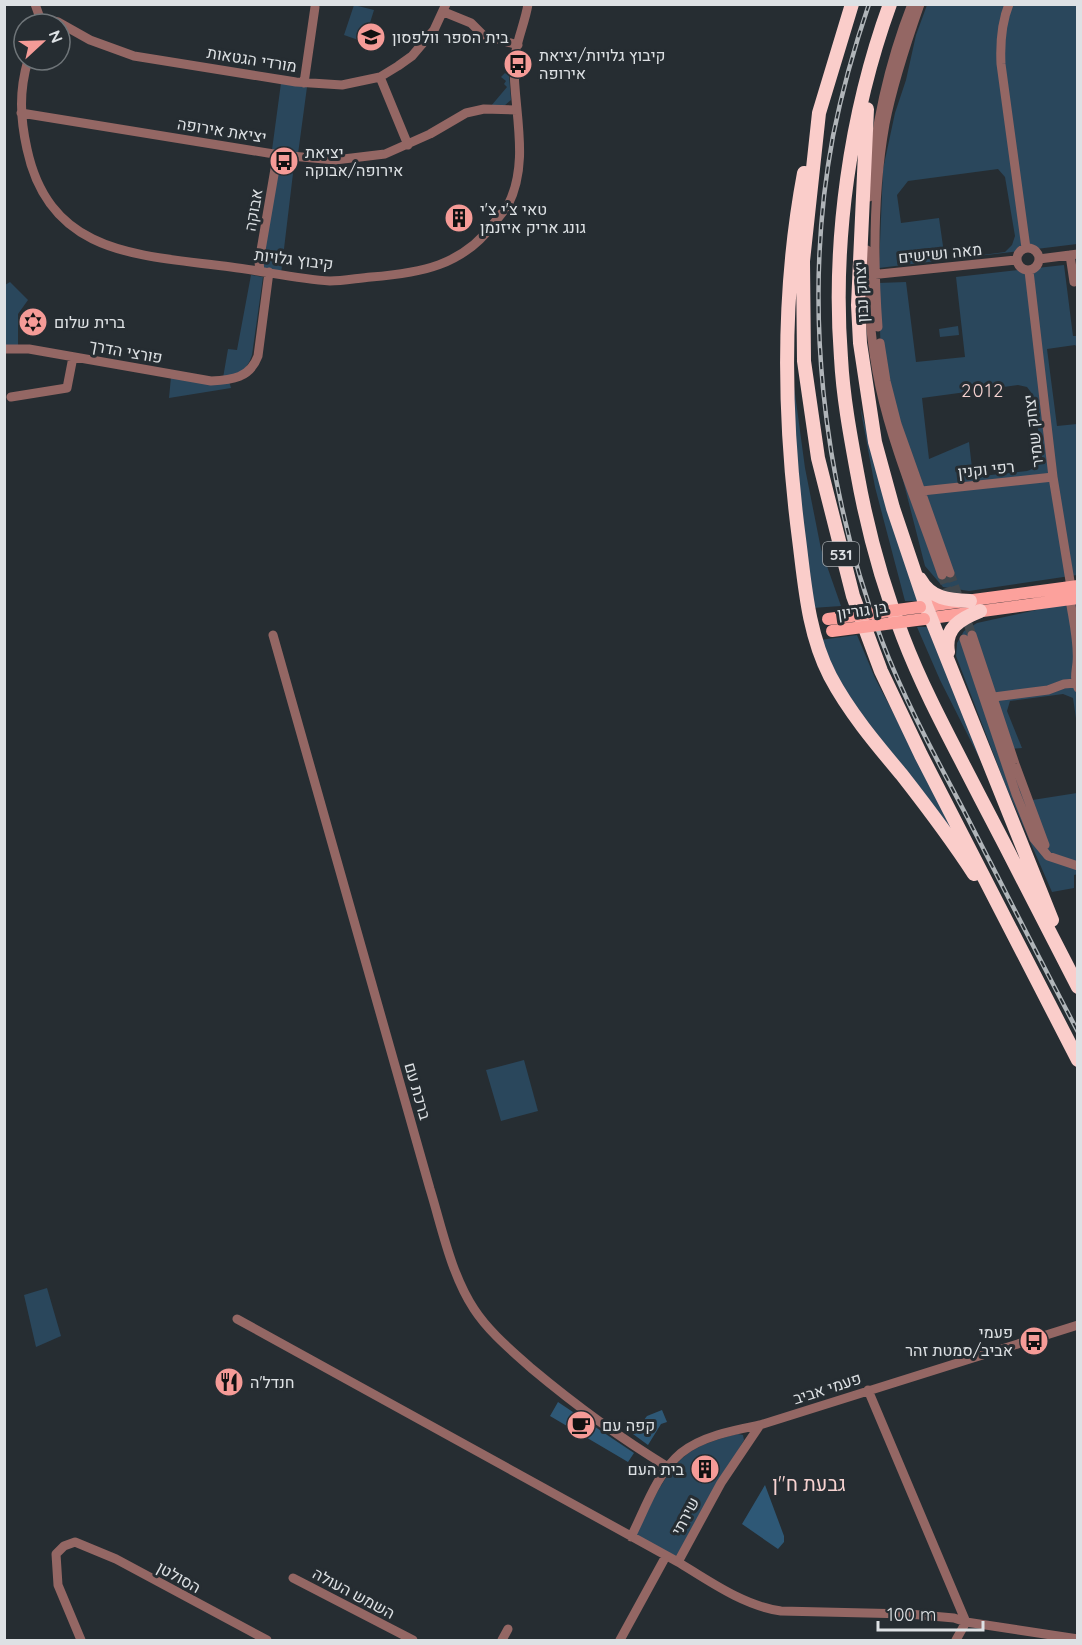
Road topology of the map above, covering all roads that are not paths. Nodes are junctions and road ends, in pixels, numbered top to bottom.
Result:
1 (528, 4) edge
2 (852, 4) edge
3 (891, 4) edge
4 (912, 4) edge
5 (920, 4) edge
6 (1009, 4) edge
7 (315, 7) dead end
8 (445, 8) edge
9 (72, 30) edge
10 (518, 45) junction
11 (24, 72) edge
12 (868, 74) junction
13 (380, 77) junction
14 (304, 83) junction
15 (517, 110) junction
16 (21, 113) junction
17 (819, 113) junction
18 (408, 145) junction
19 (280, 155) junction
20 (1026, 248) junction
21 (1074, 255) edge
22 (1039, 259) junction
23 (1016, 260) junction
24 (265, 271) junction
25 (1029, 271) junction
26 (871, 275) junction
27 (1074, 282) dead end
28 (4, 349) edge
29 (73, 357) junction
30 (241, 377) joint
31 (11, 397) dead end
32 (1053, 477) junction
33 (922, 491) junction
34 (905, 547) junction
35 (1074, 593) edge
36 (975, 606) junction
37 (925, 612) junction
38 (812, 628) junction
39 (273, 635) dead end
40 (956, 683) junction
41 (1077, 685) edge
42 (994, 697) junction
43 (1062, 861) junction
44 (1077, 866) edge
45 (1077, 985) edge
46 (1077, 1060) edge
47 (237, 1319) dead end
48 (1077, 1325) edge
49 (867, 1390) junction
50 (760, 1425) junction
51 (668, 1467) junction
52 (631, 1537) junction
53 (666, 1556) junction
54 (678, 1562) junction
55 (293, 1578) dead end
56 (966, 1622) junction
57 (508, 1629) dead end
58 (399, 1637) edge
59 (1077, 1639) edge
60 (81, 1641) edge
61 (267, 1641) edge
62 (413, 1641) edge
63 (502, 1641) edge
64 (620, 1641) edge
65 (956, 1641) edge

1 - 10 street, קיבוץ גלויות
2 - 17 highway, 531
3 - 12 highway, 531
4 - 26 street, יצחק נבון
5 - 26 street, יצחק נבון
6 - 20 street
7 - 14 street
8 - 10 street
8 - 13 street, מורדי הגטאות
9 - 14 street, מורדי הגטאות
10 - 15 street, קיבוץ גלויות
11 - 16 street, קיבוץ גלויות
12 - 34 highway
12 - 45 highway, 531
13 - 14 street, מורדי הגטאות
13 - 18 street
15 - 18 street, יציאת אירופה
15 - 24 street, קיבוץ גלויות
16 - 19 street, יציאת אירופה
16 - 24 street, קיבוץ גלויות
17 - 38 highway
17 - 46 highway, 531
18 - 19 street, יציאת אירופה
19 - 24 street, אבוקה
20 - 22 street
20 - 23 street
21 - 22 street
21 - 27 street
22 - 25 street
23 - 25 street
23 - 26 street, מאה ושישים
24 - 30 street, אבוקה
25 - 32 street, יצחק שמיר
26 - 33 street, יצחק נבון
26 - 33 street, יצחק נבון
28 - 29 street, פורצי הדרך
29 - 30 street, פורצי הדרך
29 - 31 street
32 - 33 street, רפי וקנין
32 - 35 street, יצחק שמיר
34 - 36 highway
34 - 37 highway
35 - 36 main road, בן גוריון
35 - 41 street, יצחק שמיר
36 - 37 main road, בן גוריון
36 - 40 highway
37 - 38 main road, בן גוריון, bridge
37 - 40 highway
38 - 46 highway
39 - 51 street, ברכת עם
40 - 45 highway
41 - 42 street
42 - 43 street
42 - 43 street
43 - 44 street
47 - 52 street
48 - 49 street, פעמי אביב
49 - 50 street, פעמי אביב
49 - 56 street
50 - 51 street, פעמי אביב
50 - 54 street, שירתי
51 - 52 street, פעמי אביב
52 - 53 street
53 - 54 street
53 - 64 street, שירתי
54 - 56 street
55 - 58 street, השמש העולה
56 - 59 street
56 - 65 street
57 - 63 street
58 - 62 street, השמש העולה
60 - 61 street, הסולטן

